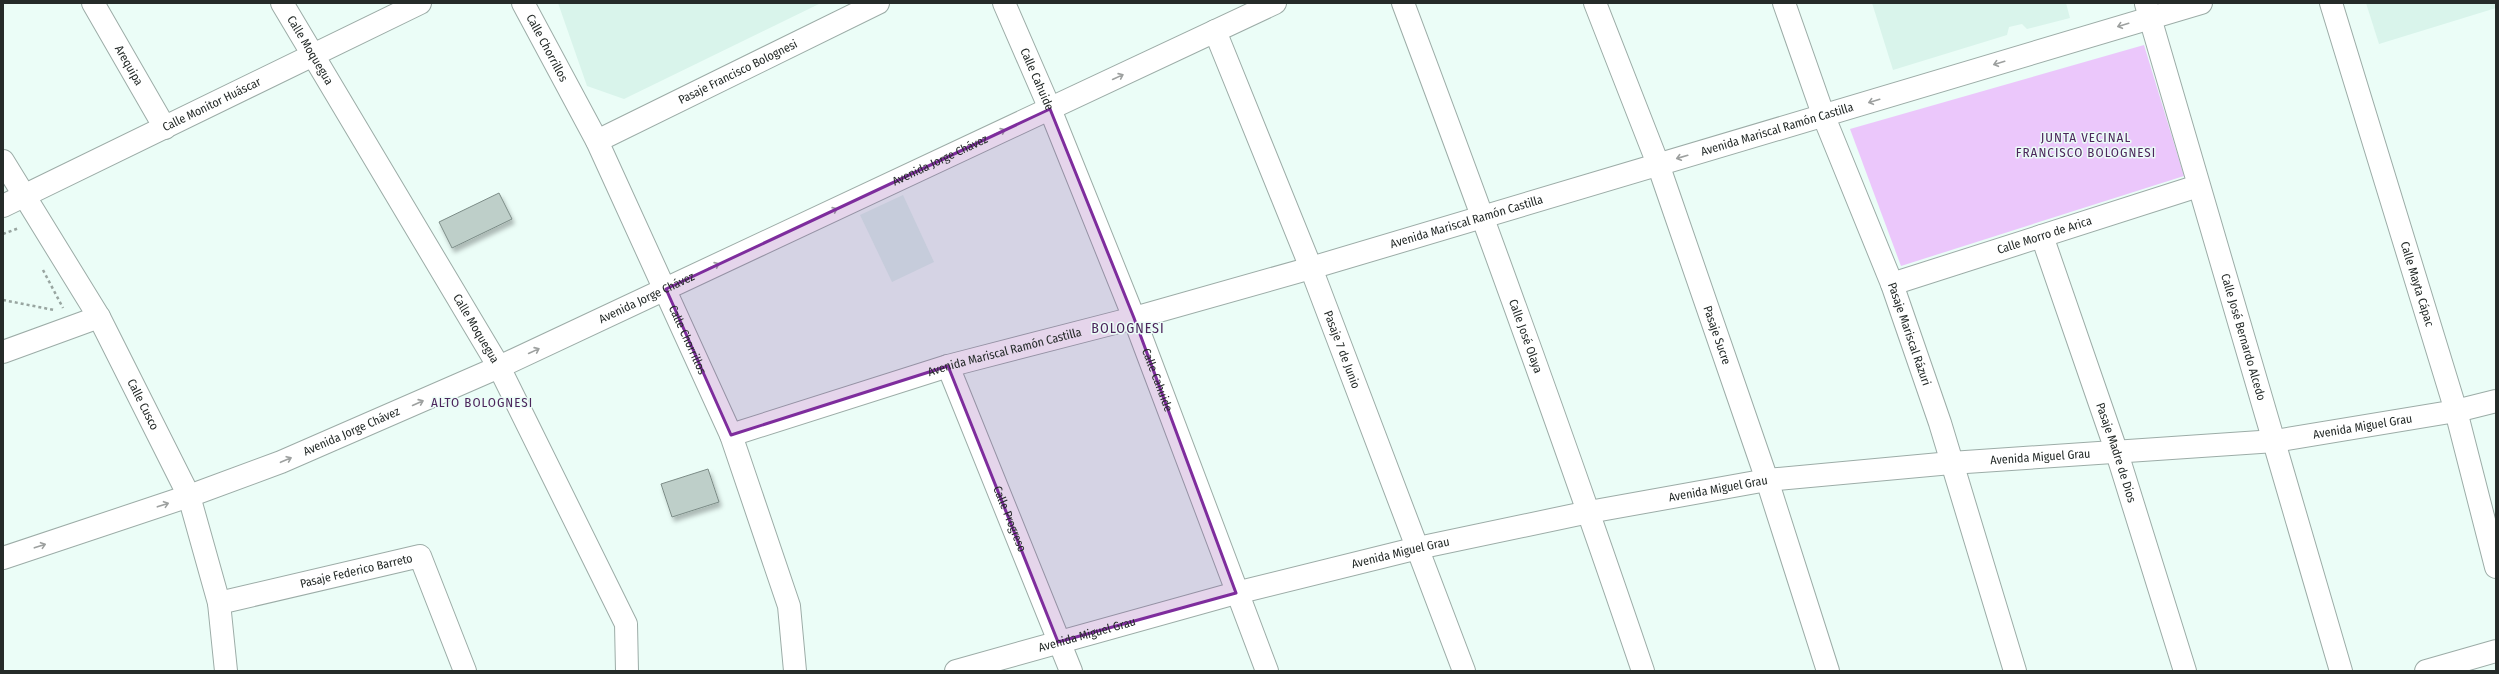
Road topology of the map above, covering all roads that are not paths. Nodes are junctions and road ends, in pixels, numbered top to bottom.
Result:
1 (93, 3) edge
2 (282, 3) edge
3 (420, 3) edge
4 (523, 3) edge
5 (878, 3) edge
6 (1004, 3) edge
7 (1275, 3) edge
8 (1402, 3) edge
9 (1595, 3) edge
10 (1784, 3) edge
11 (2201, 3) edge
12 (2331, 3) edge
13 (2148, 10) edge
14 (1215, 31) junction
15 (314, 56) junction
16 (1050, 109) junction
17 (1824, 117) junction
18 (166, 128) junction
19 (597, 141) junction
20 (3, 161) edge
21 (1658, 164) junction
22 (2198, 186) junction
23 (25, 197) junction
24 (3, 206) edge
25 (1483, 215) junction
26 (2042, 236) junction
27 (1311, 268) junction
28 (1892, 284) junction
29 (666, 289) junction
30 (99, 317) junction
31 (1134, 318) junction
32 (3, 352) edge
33 (948, 366) junction
34 (499, 367) junction
35 (2496, 401) edge
36 (2456, 411) junction
37 (731, 435) junction
38 (2275, 441) junction
39 (2117, 453) junction
40 (1951, 463) junction
41 (1767, 480) junction
42 (189, 496) junction
43 (1589, 512) junction
44 (1418, 548) junction
45 (3, 558) edge
46 (2496, 567) edge
47 (1236, 593) junction
48 (219, 603) junction
49 (1058, 642) junction
50 (2496, 651) edge
51 (963, 670) edge
52 (226, 671) edge
53 (465, 671) edge
54 (627, 671) edge
55 (795, 671) edge
56 (1071, 671) edge
57 (1267, 671) edge
58 (1464, 671) edge
59 (1643, 671) edge
60 (1828, 671) edge
61 (2015, 671) edge
62 (2185, 671) edge
63 (2341, 671) edge
64 (2426, 671) edge

1 - 18 street, Arequipa
2 - 15 street, Calle Moquegua
3 - 15 street, Calle Monitor Huáscar
4 - 19 street, Calle Chorrillos
5 - 19 street, Pasaje Francisco Bolognesi
6 - 16 street, Calle Cahuide
7 - 14 street, Avenida Jorge Chávez
8 - 25 street, Calle José Olaya
9 - 21 street, Pasaje Sucre
10 - 17 street, Pasaje Mariscal Rázuri
11 - 13 street, Avenida Mariscal Ramón Castilla
12 - 36 street, Calle Mayta Cápac
13 -> 17 street, Avenida Mariscal Ramón Castilla
13 - 22 street, Calle José Bernardo Alcedo
16 -> 14 street, Avenida Jorge Chávez
14 - 27 street, Pasaje 7 de Junio
15 - 18 street, Calle Monitor Huáscar
15 - 34 street, Calle Moquegua
29 -> 16 street, Avenida Jorge Chávez
16 - 31 street, Calle Cahuide
17 -> 21 street, Avenida Mariscal Ramón Castilla
17 - 28 street, Pasaje Mariscal Rázuri
18 - 23 street, Calle Monitor Huáscar
19 - 29 street, Calle Chorrillos
20 - 23 street, Calle Cusco
21 - 25 street, Avenida Mariscal Ramón Castilla
21 - 41 street, Pasaje Sucre
22 - 26 street, Calle Morro de Arica
22 - 38 street, Calle José Bernardo Alcedo
23 - 24 street, Calle Monitor Huáscar
23 - 30 street, Calle Cusco
25 - 27 street, Avenida Mariscal Ramón Castilla
25 - 43 street, Calle José Olaya
26 - 28 street, Calle Morro de Arica
26 - 39 street, Pasaje Madre de Dios
27 - 31 street, Avenida Mariscal Ramón Castilla
27 - 44 street, Pasaje 7 de Junio
28 - 40 street, Pasaje Mariscal Rázuri
34 -> 29 street, Avenida Jorge Chávez
29 - 37 street, Calle Chorrillos
30 - 32 street
30 - 42 street, Calle Cusco
31 - 33 street, Avenida Mariscal Ramón Castilla
31 - 47 street, Calle Cahuide
33 - 37 street, Avenida Mariscal Ramón Castilla
33 - 49 street, Calle Progreso
42 -> 34 street, Avenida Jorge Chávez
34 - 54 street, Calle Moquegua
35 - 36 street, Avenida Miguel Grau
36 - 38 street, Avenida Miguel Grau
36 - 46 street, Calle Mayta Cápac
37 - 55 street, Calle Chorrillos
38 - 39 street, Avenida Miguel Grau
38 - 63 street, Calle José Bernardo Alcedo
39 - 40 street, Avenida Miguel Grau
39 - 62 street, Pasaje Madre de Dios
40 - 41 street, Avenida Miguel Grau
40 - 61 street, Pasaje Mariscal Rázuri
41 - 43 street, Avenida Miguel Grau
41 - 60 street, Pasaje Sucre
45 -> 42 street, Avenida Jorge Chávez
42 - 48 street, Calle Cusco
43 - 44 street, Avenida Miguel Grau
43 - 59 street, Calle José Olaya
44 - 47 street, Avenida Miguel Grau
44 - 58 street, Pasaje 7 de Junio
47 - 49 street, Avenida Miguel Grau
47 - 57 street, Calle Cahuide
48 - 52 street, Calle Cusco
48 - 53 street, Pasaje Federico Barreto
49 - 51 street, Avenida Miguel Grau
49 - 56 street, Calle Progreso
50 - 64 street

